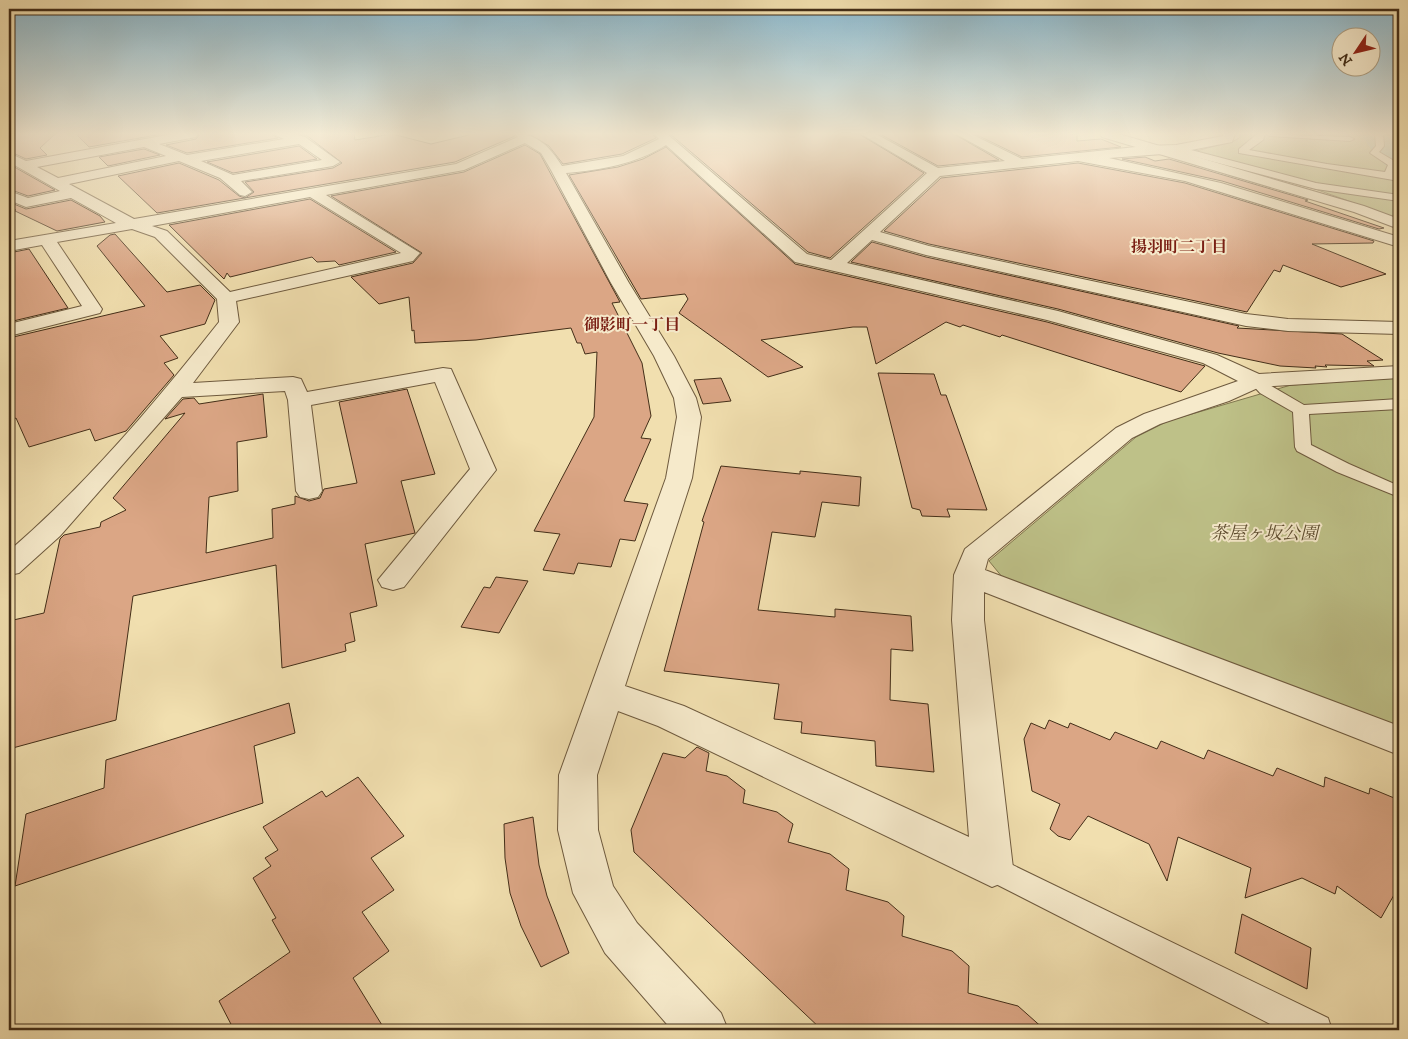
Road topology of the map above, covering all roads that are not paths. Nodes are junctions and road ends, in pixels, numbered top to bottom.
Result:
1 (34, 182) edge
2 (51, 182) edge
3 (235, 182) edge
4 (379, 182) edge
5 (565, 182) edge
6 (715, 182) edge
7 (925, 182) edge
8 (1174, 182) edge
9 (1203, 182) edge
10 (1268, 182) edge
11 (1303, 182) edge
12 (315, 194) junction
13 (9, 195) edge
14 (1203, 196) dead end
15 (1399, 198) edge
16 (258, 204) junction
17 (1399, 224) edge
18 (139, 225) junction
19 (870, 234) junction
20 (48, 241) junction
21 (1399, 242) edge
22 (9, 246) edge
23 (835, 266) junction
24 (226, 298) junction
25 (1399, 328) edge
26 (9, 330) edge
27 (1399, 372) edge
28 (1256, 381) junction
29 (176, 391) junction
30 (299, 400) junction
31 (1399, 404) edge
32 (1301, 410) junction
33 (309, 491) dead end
34 (1399, 492) edge
35 (9, 566) edge
36 (969, 575) junction
37 (393, 580) dead end
38 (607, 693) junction
39 (1399, 741) edge
40 (992, 868) junction
41 (704, 1030) edge
42 (1316, 1030) edge

1 - 13 street
2 - 18 street
3 - 16 street
4 - 12 street
5 - 38 street
6 - 23 street
7 - 19 street
8 - 14 street
9 - 21 street
10 - 17 street
11 - 15 lane
12 - 16 street
12 - 24 street
16 - 18 street
18 - 20 street
18 - 24 street
19 - 23 street
19 - 25 street
20 - 22 street
20 - 26 street
23 - 28 street
24 - 29 street
27 - 28 street
28 - 32 lane
28 - 36 street
29 - 30 street
29 - 35 street
30 - 33 street
30 - 37 street
31 - 32 lane
32 - 34 lane
36 - 39 street
36 - 40 street
38 - 40 street
38 - 41 street
40 - 42 lane

